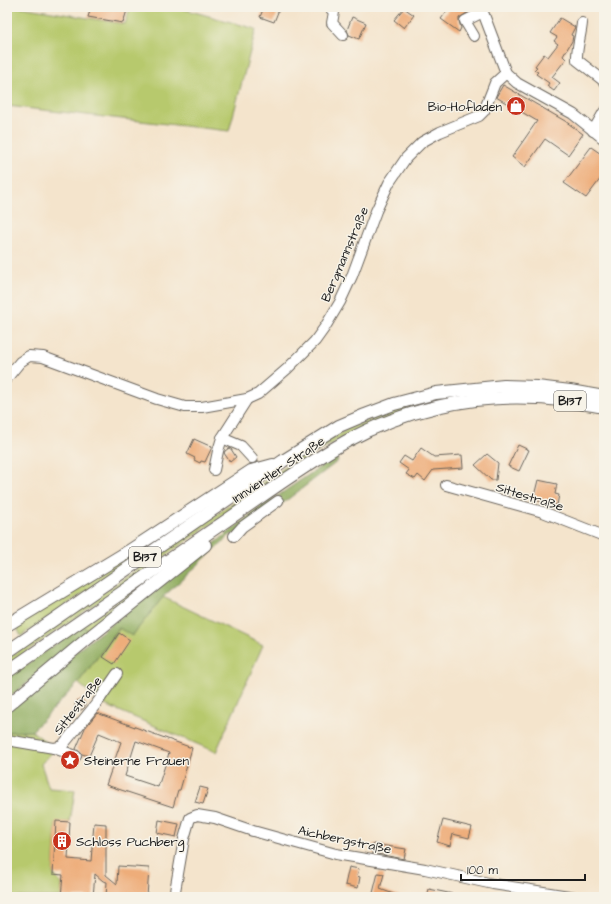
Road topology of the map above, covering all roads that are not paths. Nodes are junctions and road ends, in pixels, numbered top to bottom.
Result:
1 (329, 7) edge
2 (482, 9) edge
3 (582, 23) dead end
4 (343, 35) dead end
5 (474, 36) dead end
6 (506, 72) junction
7 (604, 80) edge
8 (604, 112) edge
9 (593, 130) junction
10 (604, 139) edge
11 (7, 378) edge
12 (604, 397) edge
13 (247, 400) junction
14 (604, 407) edge
15 (222, 438) junction
16 (252, 458) tunnel mouth
17 (283, 461) junction
18 (214, 470) dead end
19 (446, 485) dead end
20 (278, 501) dead end
21 (224, 523) junction
22 (234, 536) dead end
23 (604, 536) edge
24 (7, 624) edge
25 (7, 652) edge
26 (7, 672) edge
27 (117, 674) dead end
28 (7, 706) edge
29 (7, 740) edge
30 (54, 748) junction
31 (76, 756) dead end
32 (174, 897) edge
33 (575, 897) edge

1 - 4 street
2 - 5 street
2 - 6 street
3 - 7 street
6 - 9 street
6 - 13 street, Bergmannstraße
8 - 9 street
9 - 10 street
11 - 13 street, Bergmannstraße
12 - 17 main road, Innviertler Straße / B137
13 - 15 street
14 - 21 main road, Innviertler Straße / B137
15 - 16 street
15 - 18 street
17 - 24 main road
17 - 25 main road, Innviertler Straße / B137
19 - 23 street, Sittestraße
20 - 22 street
21 - 26 main road, Innviertler Straße / B137
21 - 28 main road
27 - 30 street, Sittestraße
29 - 30 street, Sittestraße
30 - 31 street
32 - 33 street, Aichbergstraße

